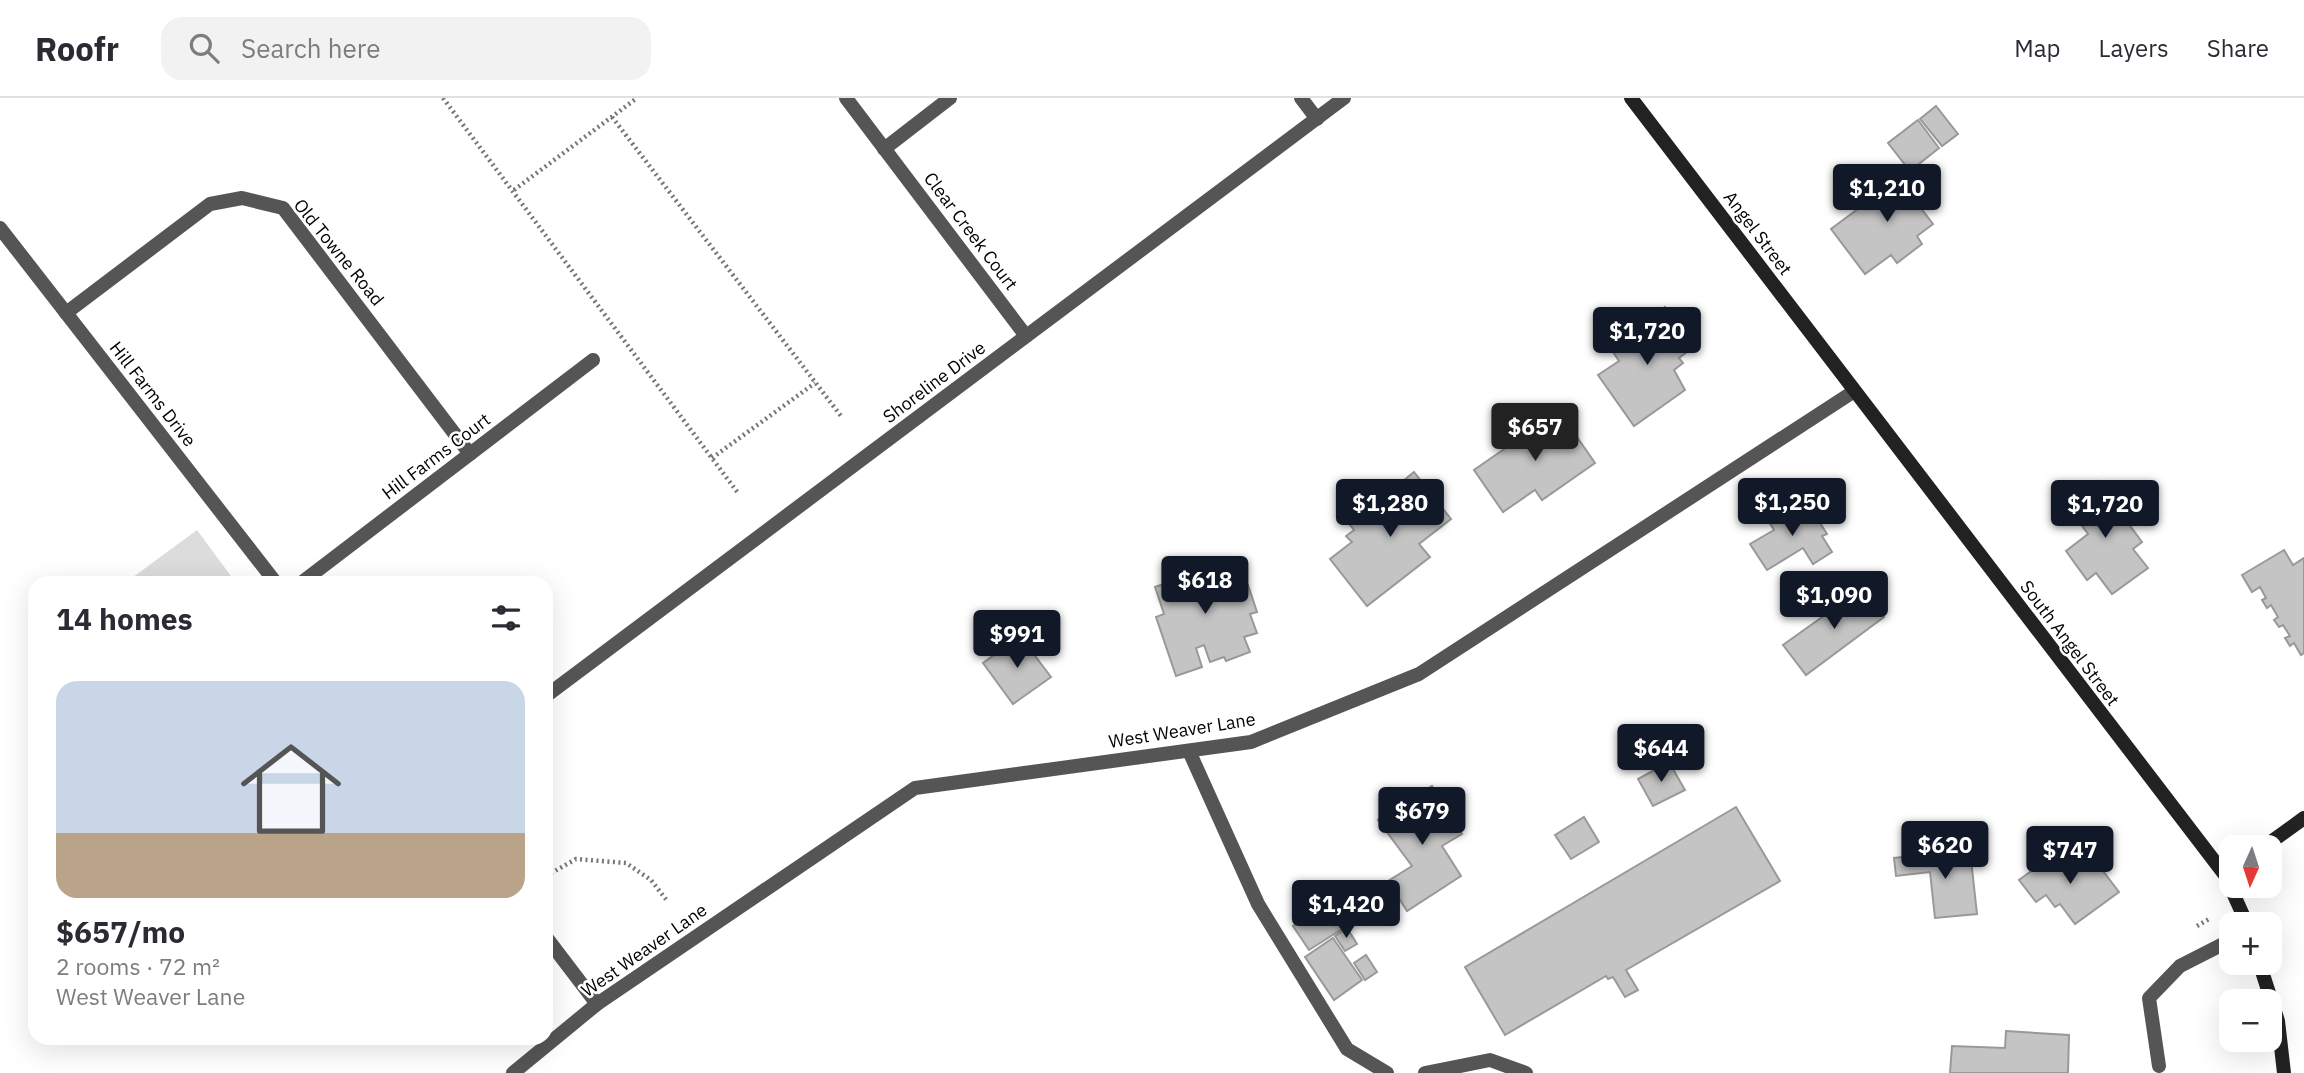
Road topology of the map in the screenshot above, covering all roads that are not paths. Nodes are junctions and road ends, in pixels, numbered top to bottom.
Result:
1 (846, 98) edge
2 (950, 98) edge
3 (1301, 98) edge
4 (1344, 98) edge
5 (1631, 98) edge
6 (1317, 119) junction
7 (884, 149) junction
8 (0, 228) edge
9 (66, 313) junction
10 (1026, 336) junction
11 (593, 360) dead end
12 (1853, 392) junction
13 (470, 454) junction
14 (271, 576) edge
15 (311, 576) edge
16 (553, 691) edge
17 (1189, 751) junction
18 (2304, 818) edge
19 (2281, 835) edge
20 (2219, 861) edge
21 (553, 946) edge
22 (2219, 946) edge
23 (2263, 975) edge
24 (597, 1004) junction
25 (553, 1040) edge
26 (547, 1045) edge
27 (2159, 1066) dead end
28 (513, 1073) edge
29 (1387, 1073) edge
30 (1425, 1073) edge
31 (1526, 1073) edge
32 (2284, 1073) edge

1 - 7 street, Clear Creek Court
2 - 7 street
3 - 6 street
4 - 6 street, Shoreline Drive
5 - 12 main road, Angel Street
6 - 10 street, Shoreline Drive
7 - 10 street, Clear Creek Court
8 - 9 street, Hill Farms Drive
9 - 13 street, Old Towne Road
9 - 14 street, Hill Farms Drive
10 - 16 street, Shoreline Drive
11 - 13 street, Hill Farms Court
12 - 17 street, West Weaver Lane
12 - 20 main road, South Angel Street
13 - 15 street, Hill Farms Court
17 - 24 street, West Weaver Lane
17 - 29 street
18 - 19 main road
21 - 24 street
22 - 27 street
23 - 32 main road
24 - 25 street, West Weaver Lane
26 - 28 street, West Weaver Lane
30 - 31 street

